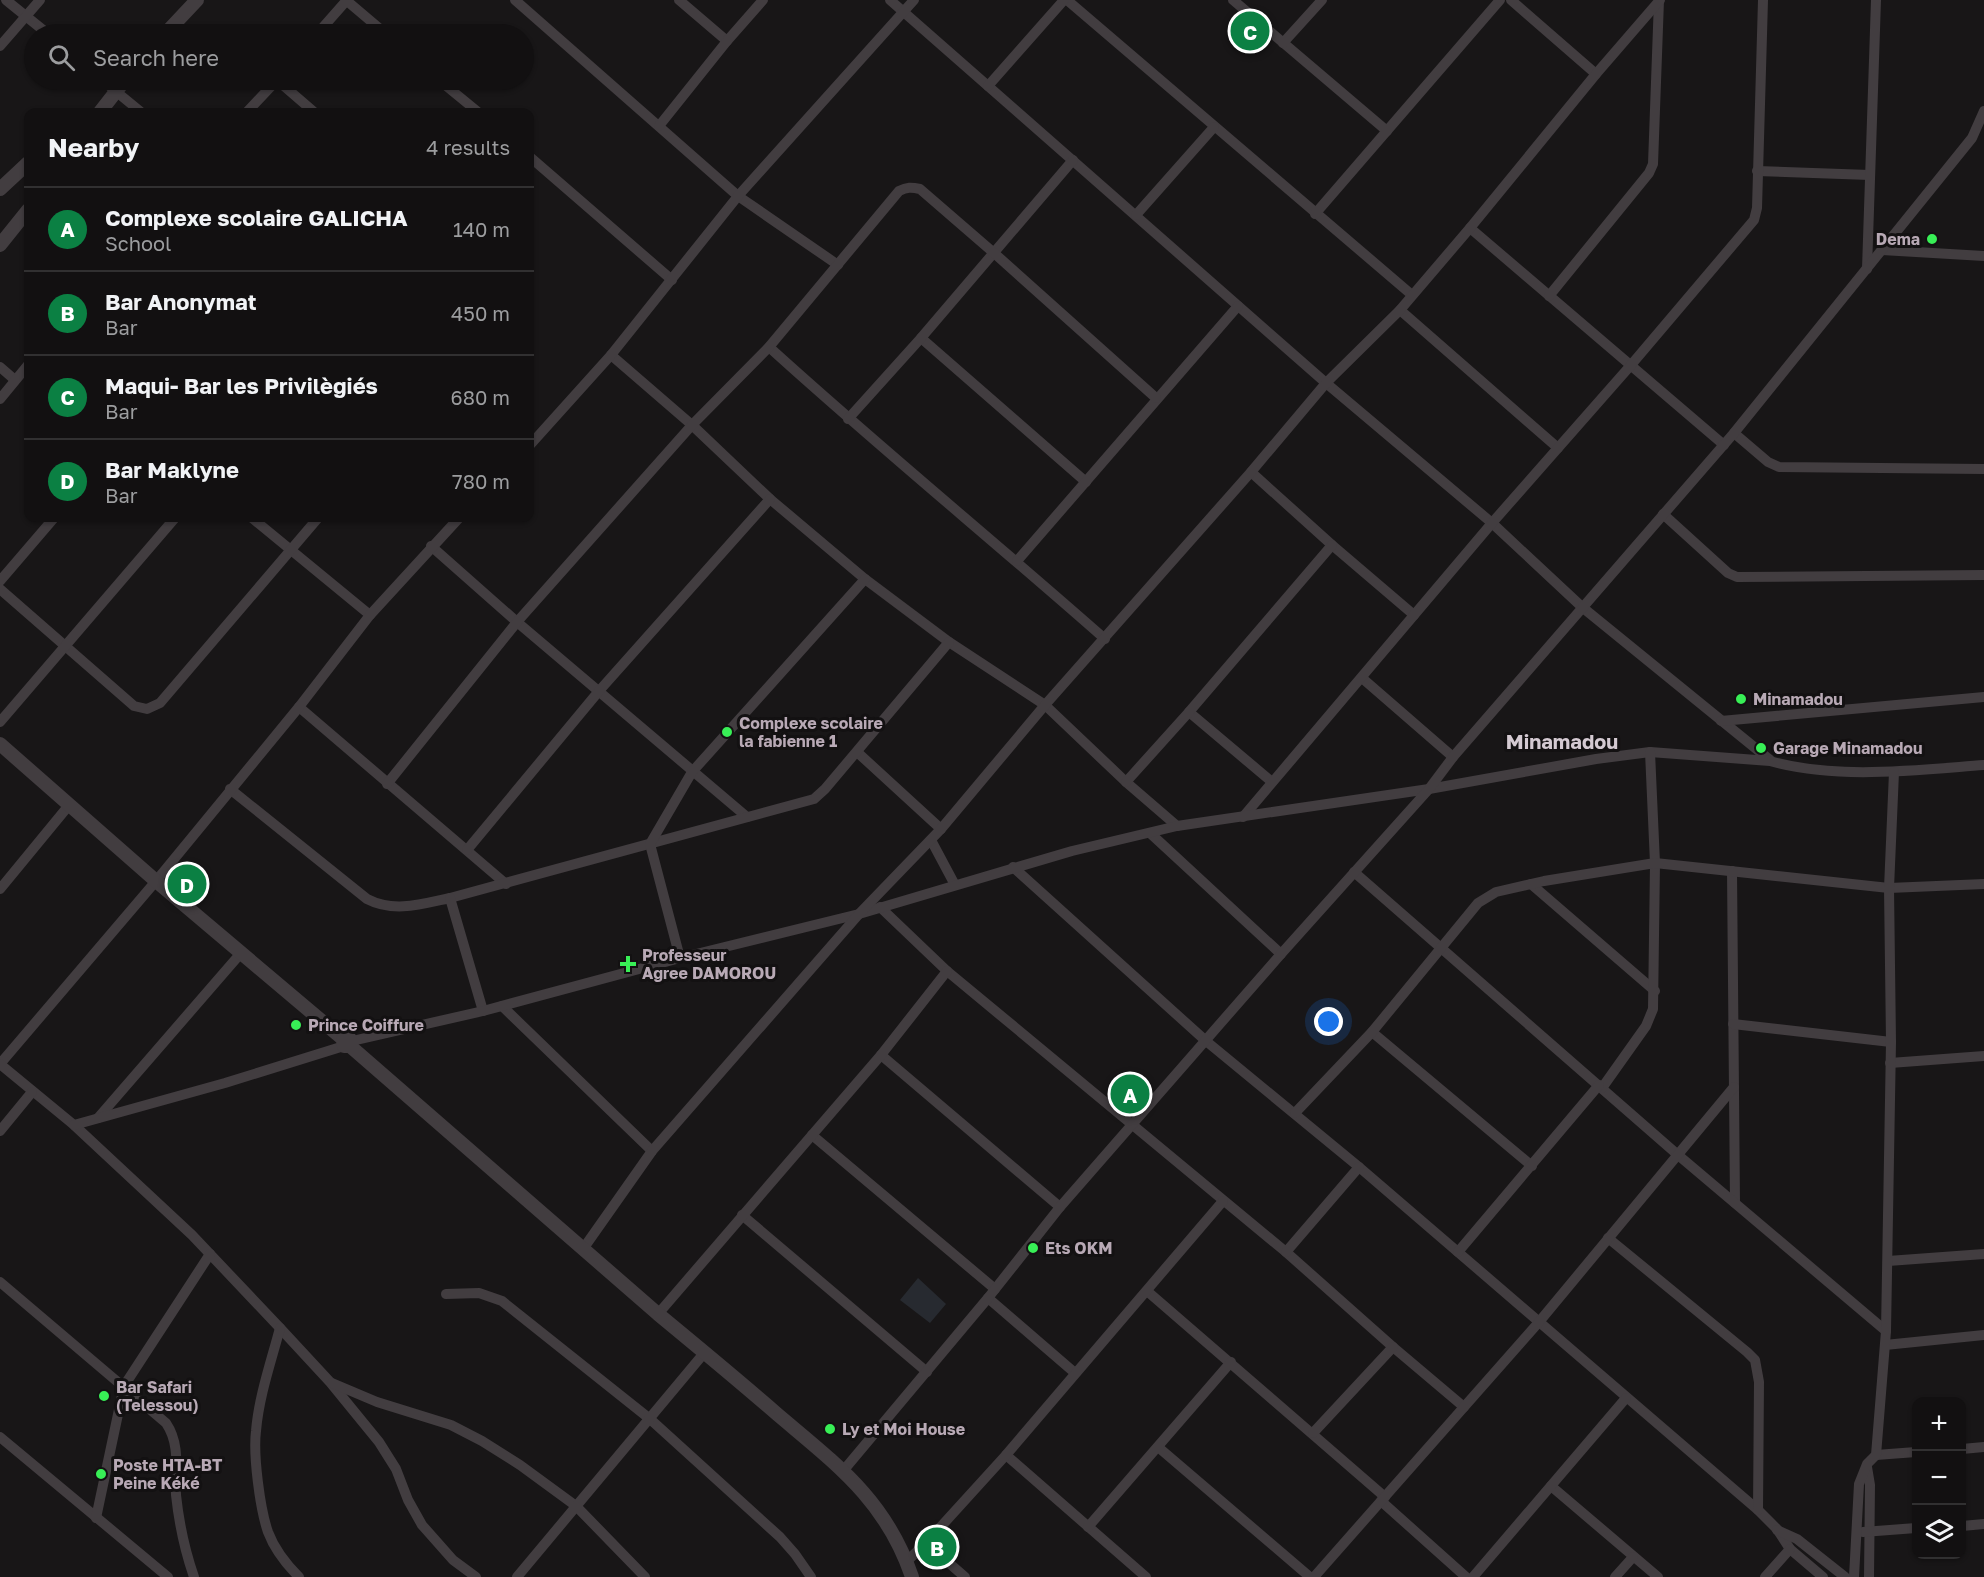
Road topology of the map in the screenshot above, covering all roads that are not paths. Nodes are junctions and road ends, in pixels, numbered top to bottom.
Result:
1 (6, 0) edge
2 (40, 0) edge
3 (196, 0) edge
4 (347, 0) edge
5 (515, 0) edge
6 (680, 0) edge
7 (763, 0) edge
8 (890, 0) edge
9 (914, 0) edge
10 (1065, 0) edge
11 (1233, 0) edge
12 (1322, 0) edge
13 (1500, 0) edge
14 (1511, 0) edge
15 (1660, 0) edge
16 (1763, 0) edge
17 (1876, 0) edge
18 (904, 11) junction
19 (26, 17) junction
20 (35, 24) edge
21 (174, 24) edge
22 (326, 24) edge
23 (375, 24) edge
24 (727, 41) junction
25 (1283, 43) junction
26 (0, 46) edge
27 (1596, 74) junction
28 (988, 86) junction
29 (115, 90) junction
30 (268, 90) edge
31 (289, 90) edge
32 (451, 90) edge
33 (94, 108) edge
34 (103, 108) edge
35 (136, 108) edge
36 (251, 108) edge
37 (309, 108) edge
38 (473, 108) edge
39 (1984, 111) edge
40 (659, 126) junction
41 (1214, 127) junction
42 (1387, 131) junction
43 (1972, 138) junction
44 (1984, 139) edge
45 (534, 160) edge
46 (1073, 160) junction
47 (24, 167) edge
48 (1757, 171) junction
49 (1870, 175) junction
50 (0, 189) edge
51 (738, 196) junction
52 (1315, 214) junction
53 (24, 215) edge
54 (1136, 215) junction
55 (1470, 228) junction
56 (0, 245) edge
57 (1882, 250) junction
58 (994, 253) junction
59 (1984, 256) edge
60 (838, 265) junction
61 (1867, 269) junction
62 (672, 280) junction
63 (1412, 295) junction
64 (1549, 296) junction
65 (1238, 306) junction
66 (1400, 309) junction
67 (921, 338) junction
68 (769, 347) junction
69 (611, 355) junction
70 (1631, 365) junction
71 (0, 367) edge
72 (24, 370) edge
73 (15, 380) junction
74 (1326, 383) junction
75 (1156, 398) junction
76 (0, 399) edge
77 (848, 419) junction
78 (692, 425) junction
79 (1734, 433) junction
80 (534, 441) edge
81 (1724, 445) junction
82 (1558, 448) junction
83 (1984, 469) edge
84 (1251, 472) junction
85 (1086, 482) junction
86 (770, 499) junction
87 (1663, 514) junction
88 (51, 522) edge
89 (173, 522) edge
90 (257, 522) edge
91 (314, 522) edge
92 (455, 522) edge
93 (1492, 523) junction
94 (1332, 545) junction
95 (431, 546) junction
96 (290, 550) junction
97 (1017, 561) junction
98 (1984, 575) edge
99 (865, 579) junction
100 (0, 581) edge
101 (0, 589) edge
102 (1582, 607) junction
103 (370, 615) junction
104 (1414, 615) junction
105 (517, 622) junction
106 (1105, 639) junction
107 (949, 642) junction
108 (66, 647) junction
109 (1362, 678) junction
110 (599, 691) junction
111 (1984, 697) edge
112 (1045, 705) junction
113 (299, 707) junction
114 (1189, 712) junction
115 (1721, 721) junction
116 (0, 722) edge
117 (0, 744) edge
118 (856, 752) junction
119 (1650, 752) junction
120 (1453, 758) junction
121 (1770, 761) junction
122 (1984, 765) edge
123 (692, 772) junction
124 (1894, 772) junction
125 (1126, 782) junction
126 (1272, 782) junction
127 (387, 784) junction
128 (230, 789) junction
129 (1429, 789) junction
130 (70, 804) junction
131 (1243, 817) junction
132 (747, 818) junction
133 (1177, 826) junction
134 (941, 829) junction
135 (1150, 833) junction
136 (931, 840) junction
137 (650, 844) junction
138 (467, 850) junction
139 (1655, 863) junction
140 (1013, 867) junction
141 (1732, 871) junction
142 (1354, 872) junction
143 (156, 881) junction
144 (506, 884) junction
145 (1531, 884) junction
146 (1984, 884) edge
147 (955, 885) junction
148 (1889, 888) junction
149 (0, 889) edge
150 (450, 898) junction
151 (880, 907) junction
152 (860, 914) junction
153 (1441, 947) junction
154 (241, 953) junction
155 (1281, 954) junction
156 (680, 958) junction
157 (947, 971) junction
158 (1655, 991) junction
159 (502, 1006) junction
160 (483, 1011) junction
161 (1733, 1024) junction
162 (1372, 1032) junction
163 (1206, 1041) junction
164 (1891, 1042) junction
165 (347, 1043) junction
166 (881, 1055) junction
167 (1984, 1056) edge
168 (1890, 1063) junction
169 (0, 1064) edge
170 (1600, 1087) junction
171 (1734, 1087) junction
172 (32, 1092) junction
173 (1295, 1113) junction
174 (98, 1118) junction
175 (1132, 1124) junction
176 (74, 1125) junction
177 (0, 1131) edge
178 (813, 1135) junction
179 (652, 1151) junction
180 (1678, 1155) junction
181 (1532, 1166) junction
182 (1359, 1167) junction
183 (1223, 1201) junction
184 (1735, 1203) junction
185 (1060, 1208) junction
186 (742, 1215) junction
187 (1608, 1238) junction
188 (583, 1249) junction
189 (1286, 1252) junction
190 (1458, 1252) junction
191 (210, 1254) junction
192 (1984, 1254) edge
193 (1888, 1261) junction
194 (0, 1282) edge
195 (1147, 1291) junction
196 (446, 1294) dead end
197 (991, 1294) junction
198 (658, 1314) junction
199 (1539, 1322) junction
200 (280, 1328) junction
201 (1886, 1331) junction
202 (1984, 1335) edge
203 (1885, 1345) junction
204 (1393, 1347) junction
205 (705, 1352) junction
206 (1231, 1362) junction
207 (927, 1372) junction
208 (1076, 1373) junction
209 (330, 1382) junction
210 (124, 1386) junction
211 (1626, 1398) junction
212 (1464, 1407) junction
213 (650, 1419) junction
214 (1313, 1433) junction
215 (0, 1437) edge
216 (1158, 1447) junction
217 (1984, 1447) edge
218 (1966, 1449) edge
219 (1912, 1452) edge
220 (1006, 1455) junction
221 (1876, 1455) junction
222 (1867, 1464) junction
223 (843, 1471) junction
224 (1551, 1486) junction
225 (1383, 1499) junction
226 (576, 1506) junction
227 (1758, 1510) junction
228 (96, 1518) junction
229 (1984, 1524) edge
230 (1966, 1526) edge
231 (1088, 1527) junction
232 (1912, 1528) edge
233 (1777, 1529) junction
234 (1857, 1532) junction
235 (1869, 1532) junction
236 (926, 1543) junction
237 (1790, 1549) junction
238 (1633, 1557) junction
239 (907, 1562) junction
240 (1473, 1576) edge
241 (168, 1577) edge
242 (194, 1577) edge
243 (299, 1577) edge
244 (476, 1577) edge
245 (517, 1577) edge
246 (645, 1577) edge
247 (811, 1577) edge
248 (912, 1577) edge
249 (965, 1577) edge
250 (1146, 1577) edge
251 (1312, 1577) edge
252 (1615, 1577) edge
253 (1658, 1577) edge
254 (1765, 1577) edge
255 (1823, 1577) edge
256 (1845, 1577) edge
257 (1854, 1577) edge
258 (1869, 1577) edge

1 - 19 street
2 - 19 street
3 - 21 street
4 - 22 street
4 - 23 street
5 - 40 street
6 - 24 street
7 - 24 street
8 - 18 street
9 - 18 street
10 - 28 street
10 - 41 street
11 - 25 street
12 - 25 street
13 - 42 street
14 - 27 street
15 - 27 street
15 - 64 street
16 - 48 street
17 - 49 street
18 - 28 street
18 - 51 street
19 - 20 street
19 - 26 street
24 - 40 street
25 - 42 street
27 - 55 street
28 - 46 street
29 - 33 street
29 - 34 street
29 - 35 street
30 - 36 street
31 - 37 street
32 - 38 street
39 - 43 street
40 - 51 street
41 - 52 street
41 - 54 street
42 - 52 street
43 - 44 street
43 - 57 street
45 - 62 street
46 - 54 street
46 - 58 street
47 - 50 street
48 - 49 street
48 - 70 street
49 - 61 street
51 - 60 street
51 - 62 street
52 - 63 street
53 - 56 street
54 - 65 street
55 - 63 street
55 - 64 street
57 - 59 street
57 - 61 street
58 - 60 street
58 - 67 street
58 - 75 street
60 - 68 street
61 - 79 street
62 - 69 street
63 - 66 street
64 - 70 street
65 - 74 street
65 - 75 street
66 - 74 street
66 - 82 street
67 - 77 street
67 - 85 street
68 - 77 street
68 - 78 street
69 - 78 street
69 - 80 street
70 - 81 street
70 - 82 street
71 - 73 street
72 - 73 street
73 - 76 street
74 - 84 street
74 - 93 street
75 - 85 street
77 - 97 street
78 - 86 street
78 - 105 street
79 - 81 street
79 - 83 street
81 - 87 street
82 - 93 street
84 - 94 street
84 - 106 street
85 - 97 street
86 - 99 street
86 - 110 street
87 - 98 street
87 - 102 street
88 - 100 street
89 - 108 street
90 - 96 street
91 - 96 street
92 - 95 street
93 - 102 street
93 - 104 street
94 - 104 street
94 - 114 street
95 - 103 street
95 - 105 street
96 - 103 street
96 - 108 street
97 - 106 street
99 - 107 street
99 - 123 street
101 - 108 street
102 - 115 street
102 - 120 street
103 - 113 street
104 - 109 street
105 - 110 street
105 - 127 street
106 - 112 street
107 - 112 street
107 - 118 street
108 - 116 street
109 - 120 street
109 - 126 street
110 - 123 street
110 - 138 street
111 - 115 street
112 - 125 street
112 - 134 street
113 - 127 street
113 - 128 street
114 - 125 street
114 - 126 street
115 - 121 street
117 - 130 street
118 - 132 street
118 - 134 street
119 - 121 street
119 - 129 street
119 - 139 street
120 - 129 street
121 - 124 street
122 - 124 street
123 - 132 street
123 - 137 street
124 - 148 street
125 - 133 street
126 - 131 street
127 - 138 street
128 - 143 street
128 - 150 street
129 - 131 street
129 - 142 street
130 - 143 street
130 - 149 street
131 - 133 street
132 - 137 street
133 - 135 street
134 - 136 street
135 - 140 street
135 - 155 street
136 - 147 street
136 - 152 street
137 - 144 street
137 - 156 street
138 - 144 street
139 - 141 street
139 - 145 street
139 - 158 street
140 - 147 street
140 - 163 street
141 - 148 street
141 - 161 street
142 - 153 street
142 - 155 street
143 - 154 street
143 - 169 street
144 - 150 street
145 - 153 street
145 - 158 street
146 - 148 street
147 - 151 street
148 - 164 street
150 - 160 street
151 - 152 street
151 - 157 street
152 - 156 street
152 - 179 street
153 - 162 street
153 - 170 street
154 - 165 street
154 - 174 street
155 - 163 street
156 - 159 street
157 - 166 street
157 - 175 street
158 - 170 street
159 - 160 street
159 - 179 street
160 - 165 street
161 - 164 street
161 - 171 street
162 - 173 street
162 - 181 street
163 - 173 street
163 - 175 street
164 - 168 street
165 - 174 street
165 - 188 street
166 - 178 street
166 - 185 street
167 - 168 street
168 - 193 street
169 - 172 street
170 - 180 street
170 - 181 street
171 - 180 street
171 - 184 street
172 - 176 street
172 - 177 street
173 - 182 street
174 - 176 street
175 - 183 street
175 - 185 street
176 - 191 street
178 - 186 street
178 - 197 street
179 - 188 street
180 - 184 street
180 - 187 street
181 - 190 street
182 - 189 street
182 - 190 street
183 - 189 street
183 - 195 street
184 - 201 street
185 - 197 street
186 - 198 street
186 - 207 street
187 - 199 street
187 - 227 street
188 - 198 street
189 - 204 street
190 - 199 street
191 - 200 street
191 - 210 street
192 - 193 street
193 - 201 street
194 - 210 street
195 - 206 street
195 - 208 street
196 - 213 street
197 - 207 street
197 - 208 street
198 - 205 street
199 - 211 street
199 - 212 street
200 - 209 street
200 - 243 street
201 - 203 street
202 - 203 street
203 - 221 street
204 - 212 street
204 - 214 street
205 - 213 street
205 - 223 street
206 - 214 street
206 - 216 street
207 - 223 street
208 - 220 street
209 - 226 street
209 - 244 street
210 - 228 street
210 - 242 street
211 - 224 street
211 - 227 street
212 - 225 street
213 - 226 street
213 - 247 street
214 - 225 street
215 - 228 street
216 - 231 street
216 - 251 street
217 - 218 street
219 - 221 street
220 - 231 street
220 - 236 street
221 - 222 street
222 - 234 street
222 - 235 street
223 - 239 street
224 - 238 street
224 - 240 street
225 - 240 street
225 - 251 street
226 - 245 street
226 - 246 street
227 - 233 street
228 - 241 street
229 - 230 street
231 - 250 street
232 - 235 street
233 - 237 street
233 - 256 street
234 - 235 street
234 - 257 street
235 - 258 street
236 - 239 street
236 - 249 street
237 - 254 street
237 - 255 street
238 - 252 street
238 - 253 street
239 - 248 street

